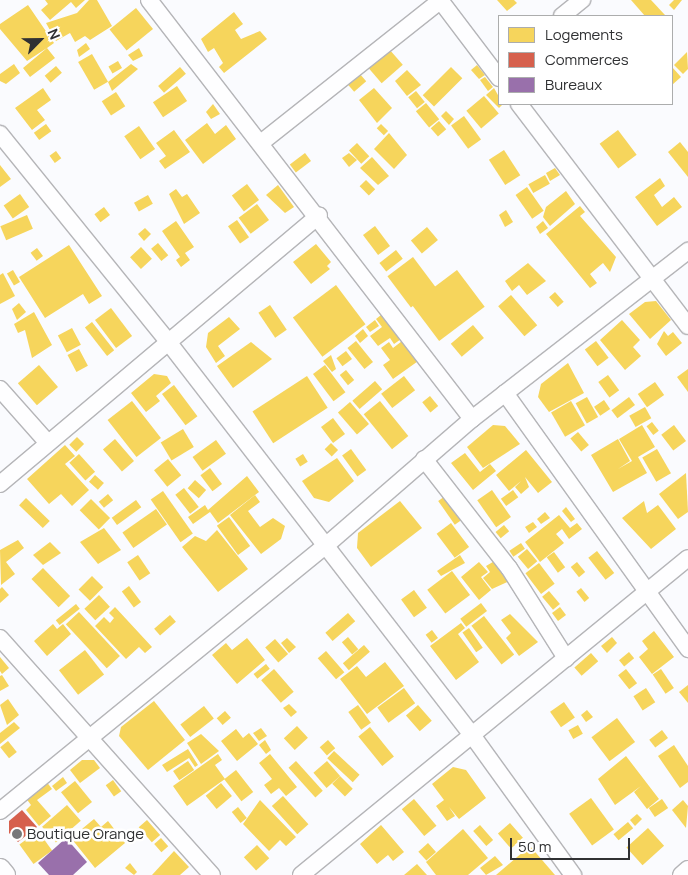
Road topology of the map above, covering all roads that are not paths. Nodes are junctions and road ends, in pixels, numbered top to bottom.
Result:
1 (149, 0) edge
2 (440, 0) edge
3 (582, 0) edge
4 (563, 15) edge
5 (498, 72) edge
6 (520, 105) edge
7 (0, 134) edge
8 (262, 142) junction
9 (319, 215) junction
10 (688, 251) edge
11 (653, 281) junction
12 (688, 326) edge
13 (169, 343) junction
14 (0, 389) edge
15 (505, 394) junction
16 (472, 419) junction
17 (47, 442) junction
18 (424, 459) junction
19 (0, 484) edge
20 (324, 548) junction
21 (688, 558) edge
22 (644, 593) junction
23 (0, 638) edge
24 (688, 649) edge
25 (566, 658) junction
26 (472, 735) junction
27 (87, 740) junction
28 (0, 811) edge
29 (0, 869) edge
30 (688, 869) edge
31 (5, 875) edge
32 (212, 875) edge
33 (301, 875) edge
34 (573, 875) edge
35 (681, 875) edge

1 - 8 street
2 - 5 street
2 - 8 street
3 - 4 street
6 - 11 street
7 - 13 street
8 - 9 street
9 - 13 street
9 - 16 street
10 - 11 street
11 - 12 street
11 - 15 street
13 - 17 street
13 - 20 street
14 - 17 street
15 - 16 street
15 - 22 street
16 - 18 street
17 - 19 street
18 - 20 street
18 - 25 street
20 - 26 street
20 - 27 street
21 - 22 street
22 - 24 street
22 - 25 street
23 - 27 street
25 - 26 street
26 - 33 street
26 - 34 street
27 - 28 street
27 - 32 street
29 - 31 main road
30 - 35 street

